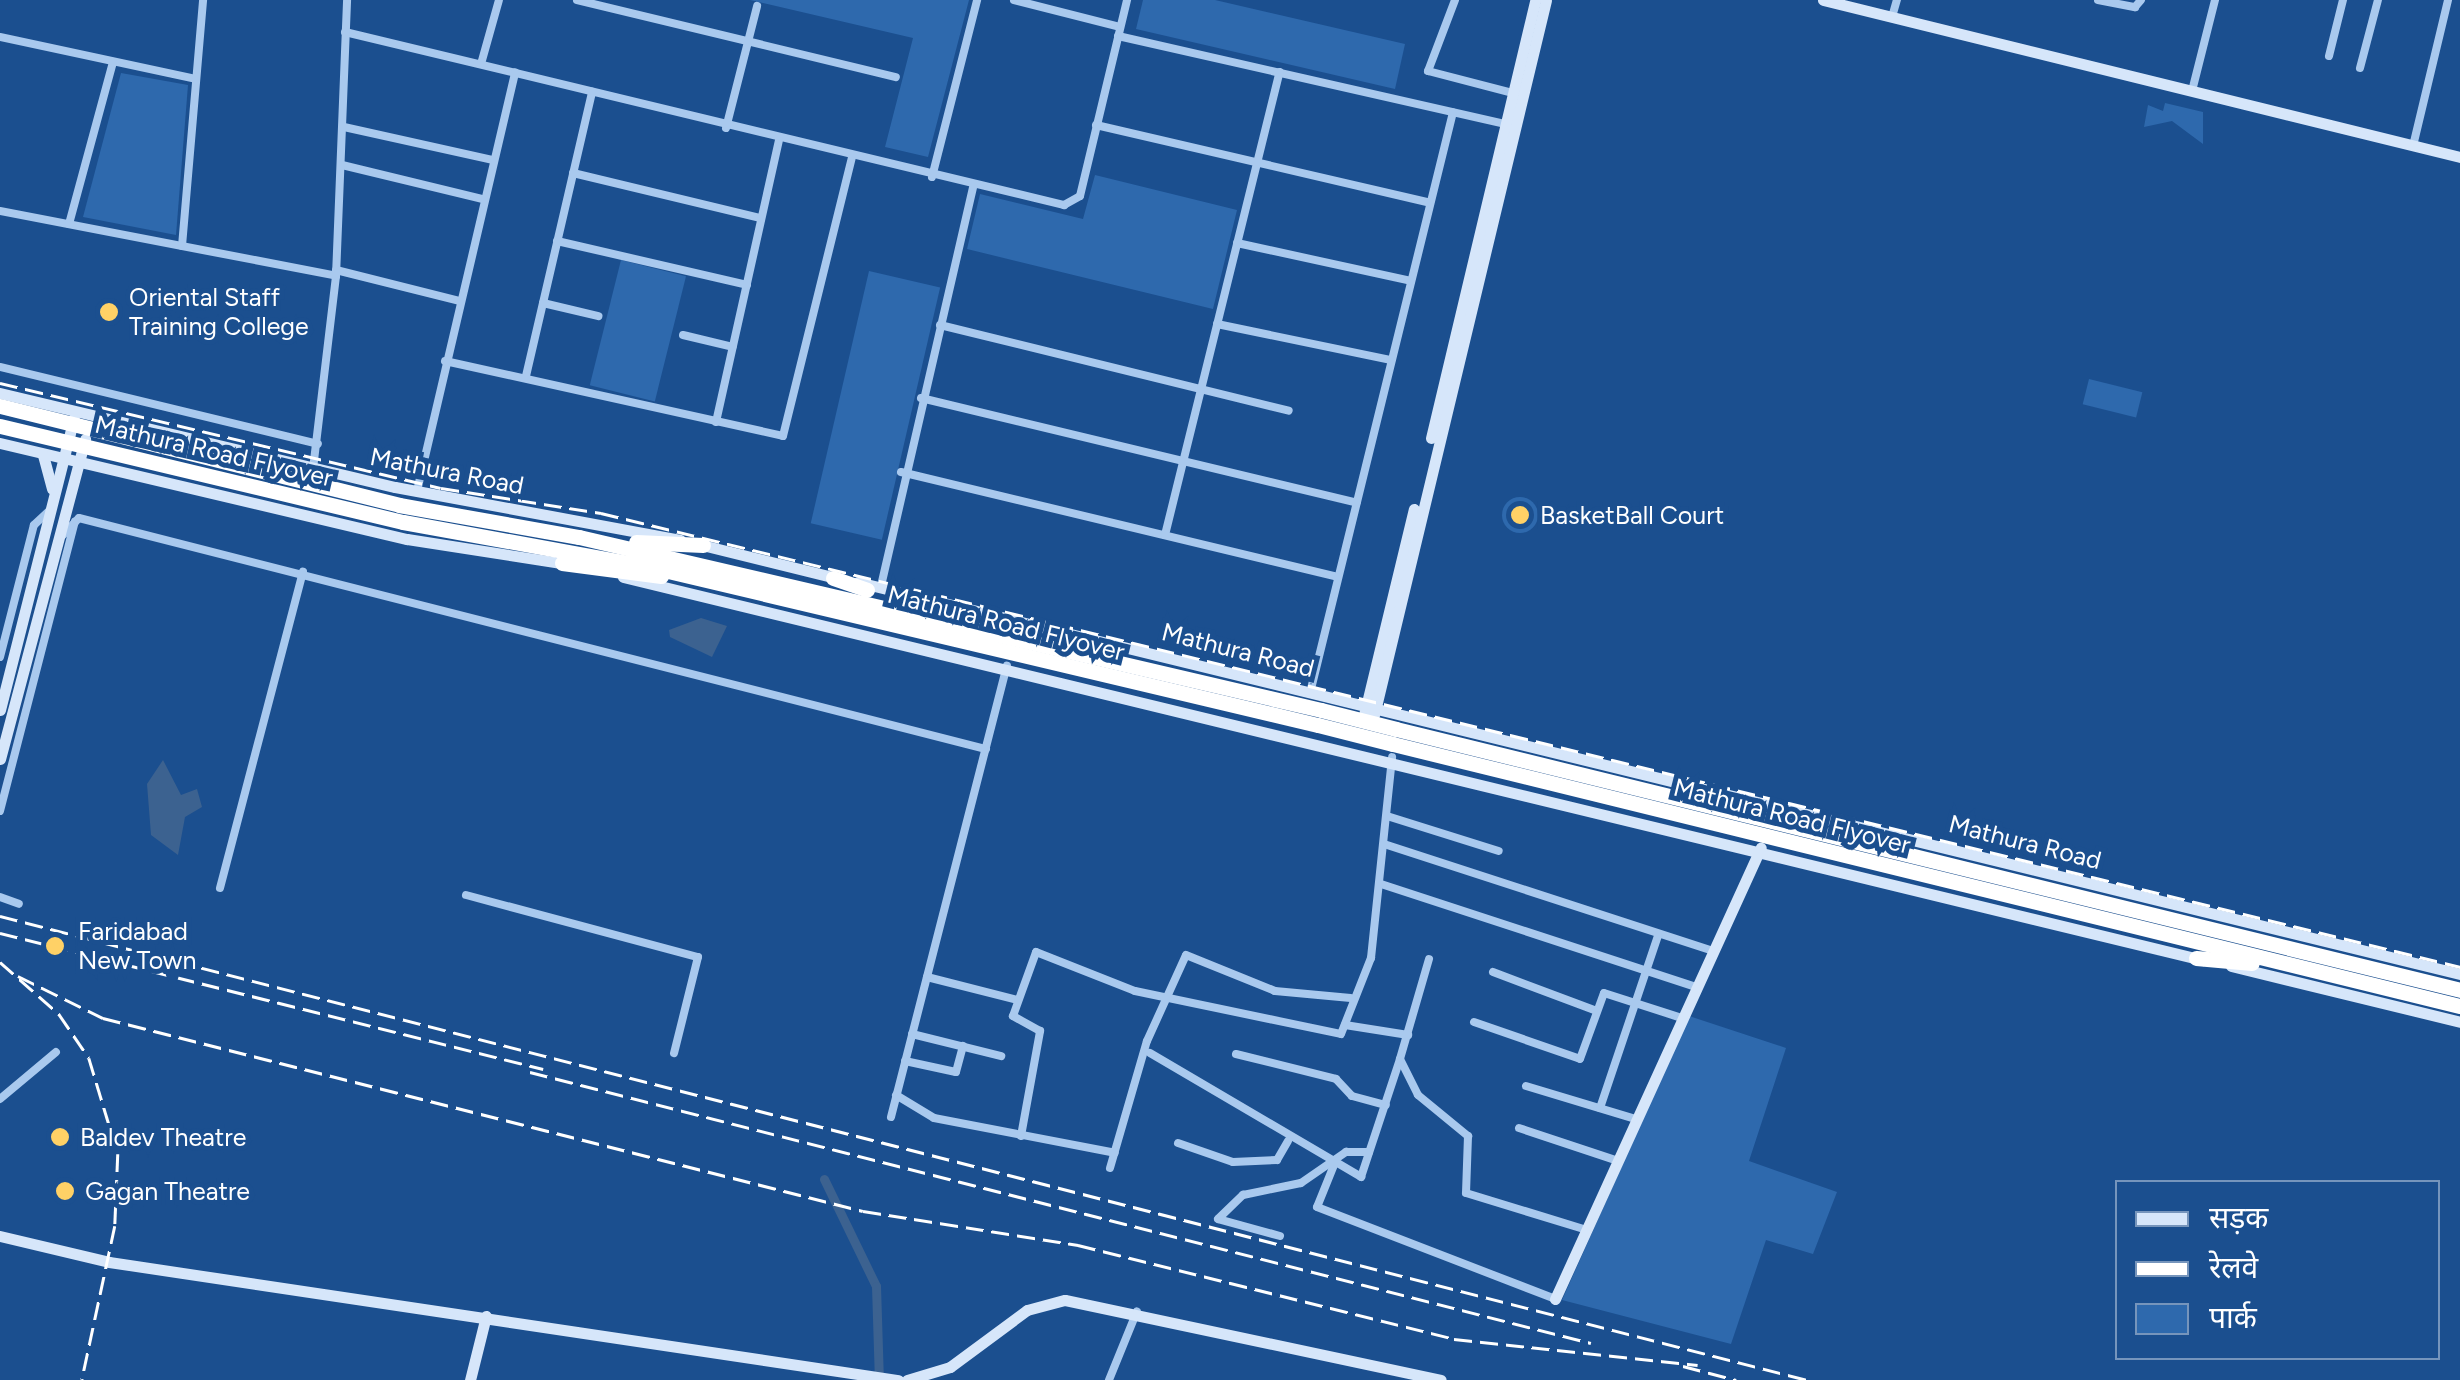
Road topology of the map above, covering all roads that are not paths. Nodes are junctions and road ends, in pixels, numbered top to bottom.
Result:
1 (203, 0) edge
2 (347, 0) edge
3 (499, 0) edge
4 (576, 0) edge
5 (977, 0) edge
6 (1014, 0) edge
7 (1127, 0) edge
8 (1455, 0) edge
9 (1536, 0) edge
10 (1546, 0) edge
11 (1823, 0) edge
12 (1897, 0) edge
13 (2098, 0) edge
14 (2141, 0) edge
15 (2215, 0) edge
16 (2343, 0) edge
17 (2378, 0) edge
18 (2448, 0) edge
19 (757, 6) dead end
20 (1892, 17) junction
21 (345, 32) junction
22 (1119, 32) junction
23 (0, 37) edge
24 (748, 42) junction
25 (2329, 56) dead end
26 (112, 62) junction
27 (481, 64) junction
28 (2360, 68) dead end
29 (515, 72) junction
30 (1280, 72) junction
31 (896, 77) dead end
32 (196, 80) junction
33 (2192, 91) junction
34 (592, 92) junction
35 (1513, 93) junction
36 (1452, 112) junction
37 (1096, 124) junction
38 (1510, 125) junction
39 (344, 127) junction
40 (726, 128) junction
41 (779, 141) junction
42 (2414, 146) junction
43 (2460, 157) edge
44 (852, 158) junction
45 (493, 160) junction
46 (1258, 161) junction
47 (342, 165) junction
48 (573, 173) junction
49 (932, 178) junction
50 (972, 187) junction
51 (483, 199) junction
52 (1430, 203) junction
53 (0, 211) edge
54 (762, 218) junction
55 (69, 224) junction
56 (557, 241) junction
57 (1237, 242) junction
58 (182, 246) junction
59 (336, 273) junction
60 (1411, 281) junction
61 (747, 285) junction
62 (459, 301) junction
63 (543, 303) junction
64 (598, 316) dead end
65 (1217, 324) junction
66 (940, 325) junction
67 (683, 334) dead end
68 (733, 347) junction
69 (1391, 360) junction
70 (445, 361) junction
71 (0, 367) edge
72 (526, 376) junction
73 (1201, 389) junction
74 (0, 393) edge
75 (922, 398) junction
76 (31, 401) junction
77 (0, 406) edge
78 (1290, 411) dead end
79 (75, 412) junction
80 (91, 415) junction
81 (716, 422) junction
82 (131, 425) junction
83 (0, 426) edge
84 (0, 443) edge
85 (318, 444) junction
86 (22, 449) junction
87 (43, 455) junction
88 (64, 460) junction
89 (1184, 461) junction
90 (78, 464) junction
91 (100, 469) junction
92 (313, 469) junction
93 (902, 472) junction
94 (118, 473) junction
95 (71, 488) junction
96 (416, 491) junction
97 (1357, 502) junction
98 (52, 508) junction
99 (76, 518) junction
100 (1165, 536) junction
101 (606, 542) junction
102 (703, 546) junction
103 (48, 548) junction
104 (562, 563) junction
105 (303, 572) junction
106 (700, 577) junction
107 (1337, 577) junction
108 (832, 578) junction
109 (880, 586) junction
110 (926, 613) junction
111 (0, 657) edge
112 (1008, 665) junction
113 (1310, 693) junction
114 (1371, 709) junction
115 (0, 710) edge
116 (986, 749) junction
117 (1361, 749) junction
118 (1392, 757) junction
119 (0, 758) edge
120 (0, 811) edge
121 (1387, 816) junction
122 (1739, 821) junction
123 (1384, 844) junction
124 (1761, 848) junction
125 (1499, 851) dead end
126 (1380, 884) junction
127 (220, 888) dead end
128 (466, 895) dead end
129 (0, 897) edge
130 (19, 904) dead end
131 (1658, 936) junction
132 (1714, 951) junction
133 (2196, 958) junction
134 (1429, 959) dead end
135 (2286, 964) junction
136 (1648, 971) junction
137 (1492, 972) dead end
138 (2460, 974) edge
139 (927, 977) junction
140 (1696, 986) junction
141 (2460, 990) edge
142 (1166, 996) junction
143 (1351, 998) junction
144 (1018, 1000) junction
145 (1636, 1004) junction
146 (2460, 1006) edge
147 (1597, 1010) junction
148 (1682, 1018) junction
149 (1474, 1022) dead end
150 (2460, 1022) edge
151 (1345, 1025) junction
152 (912, 1034) junction
153 (1408, 1035) junction
154 (963, 1046) junction
155 (56, 1052) dead end
156 (674, 1053) dead end
157 (1150, 1053) junction
158 (1236, 1054) dead end
159 (1001, 1056) dead end
160 (1400, 1059) junction
161 (905, 1062) junction
162 (1526, 1086) dead end
163 (896, 1095) junction
164 (0, 1098) edge
165 (1386, 1105) junction
166 (1600, 1108) junction
167 (891, 1117) dead end
168 (1635, 1119) junction
169 (1519, 1128) dead end
170 (1021, 1136) junction
171 (1288, 1141) junction
172 (1178, 1144) dead end
173 (1369, 1152) junction
174 (1115, 1154) junction
175 (1616, 1160) junction
176 (1330, 1164) junction
177 (1110, 1168) dead end
178 (1584, 1229) junction
179 (0, 1236) edge
180 (1280, 1236) dead end
181 (1555, 1299) joint
182 (1138, 1312) junction
183 (486, 1316) junction
184 (892, 1379) edge
185 (470, 1380) edge
186 (908, 1380) edge
187 (1109, 1380) edge
188 (1441, 1380) edge

1 - 32 street
2 - 21 street
3 - 27 street
4 - 24 street
5 - 49 street
6 - 22 street
7 - 22 street
8 - 35 street
9 - 35 main road
10 - 38 main road
11 - 20 main road
12 - 20 street
13 - 14 street
15 - 33 street
16 - 25 street
17 - 28 street
18 - 42 street
19 - 24 street
20 - 33 main road
21 - 27 street
21 - 39 street
22 - 30 street
22 - 37 street
23 - 26 street
24 - 31 street
24 - 40 street
26 - 32 street
26 - 55 street
27 - 29 street
29 - 34 street
29 - 45 street
30 - 36 street
30 - 46 street
32 - 58 street
33 - 42 main road
34 - 40 street
34 - 48 street
35 - 38 main road
36 - 38 street
36 - 52 street
37 - 46 street
37 - 50 street
38 - 114 main road
39 - 45 street
39 - 47 street
40 - 41 street
41 - 44 street
41 - 54 street
42 - 43 main road
44 - 49 street
44 - 81 street
45 - 51 street
46 - 52 street
46 - 57 street
47 - 51 street
47 - 59 street
48 - 54 street
48 - 56 street
49 - 50 street
50 - 66 street
51 - 62 street
52 - 60 street
53 - 55 street
54 - 61 street
55 - 58 street
56 - 61 street
56 - 63 street
57 - 60 street
57 - 65 street
58 - 59 street
59 - 62 street
59 - 85 street
60 - 69 street
61 - 68 street
62 - 70 street
63 - 64 street
63 - 72 street
65 - 69 street
65 - 73 street
66 - 73 street
66 - 75 street
67 - 68 street
68 - 81 street
69 - 97 street
70 - 72 street
70 - 96 street
71 - 85 street
72 - 81 street
73 - 78 street
73 - 89 street
74 - 76 main road, Mathura Road
75 - 89 street
75 - 93 street
76 - 79 main road, Mathura Road
76 - 86 main road
77 - 101 highway, Mathura Road Flyover, bridge
79 - 80 main road, Mathura Road
79 - 88 main road
80 - 82 main road, Mathura Road
80 - 90 main road
82 - 92 main road, Mathura Road
82 - 94 main road
83 - 106 highway, Mathura Road Flyover, bridge
84 - 86 main road
85 - 92 street
86 - 87 main road
87 - 88 main road
87 - 98 main road
88 - 90 main road
88 - 98 main road
89 - 97 street
89 - 100 street
90 - 91 main road
90 - 95 main road
91 - 94 main road
91 - 95 main road
92 - 96 main road, Mathura Road
93 - 100 street
93 - 109 street
94 - 104 main road
95 - 103 main road
96 - 102 main road, Mathura Road
97 - 107 street
98 - 103 main road
98 - 111 street
99 - 103 street
99 - 105 street
99 - 120 street
100 - 107 street
101 - 102 highway
101 - 110 highway
102 - 108 main road, Mathura Road
103 - 115 main road
103 - 119 main road
104 - 106 highway
104 - 112 main road
105 - 116 street
105 - 127 street
106 - 122 highway, Mathura Road Flyover, bridge
107 - 113 street
108 - 109 main road, Mathura Road
108 - 110 highway
109 - 113 main road, Mathura Road
110 - 122 highway, Mathura Road Flyover, bridge
112 - 116 street
112 - 117 main road
113 - 114 main road, Mathura Road
114 - 117 main road
114 - 138 main road, Mathura Road
116 - 139 street
117 - 118 main road
118 - 121 street
118 - 124 main road
121 - 123 street
121 - 125 street
122 - 135 highway, Mathura Road Flyover
122 - 141 highway, Mathura Road Flyover
123 - 126 street
123 - 131 street
124 - 132 main road
124 - 133 main road
126 - 136 street
126 - 143 street
128 - 156 street
129 - 130 street
131 - 132 street
131 - 136 street
132 - 140 main road
133 - 135 highway
133 - 150 main road
134 - 153 street
135 - 146 highway
136 - 140 street
136 - 145 street
137 - 147 street
139 - 144 street
139 - 152 street
140 - 148 main road
142 - 143 street
142 - 144 street
142 - 151 street
142 - 157 street
143 - 151 street
144 - 170 street
145 - 147 street
145 - 148 street
145 - 166 street
147 - 149 street
148 - 168 main road
151 - 153 street
152 - 154 street
152 - 161 street
153 - 160 street
154 - 159 street
154 - 161 street
155 - 164 street
157 - 171 street
157 - 174 street
158 - 165 street
160 - 165 street
160 - 178 street
161 - 163 street
162 - 166 street
163 - 167 street
163 - 170 street
165 - 173 street
166 - 168 street
168 - 175 main road
169 - 175 street
170 - 174 street
171 - 172 street
171 - 176 street
173 - 176 street
173 - 176 street
174 - 177 street
175 - 178 main road
176 - 180 street
176 - 181 street
178 - 181 main road
179 - 183 main road
182 - 186 main road
182 - 187 street
182 - 188 main road
183 - 184 main road
183 - 185 main road

